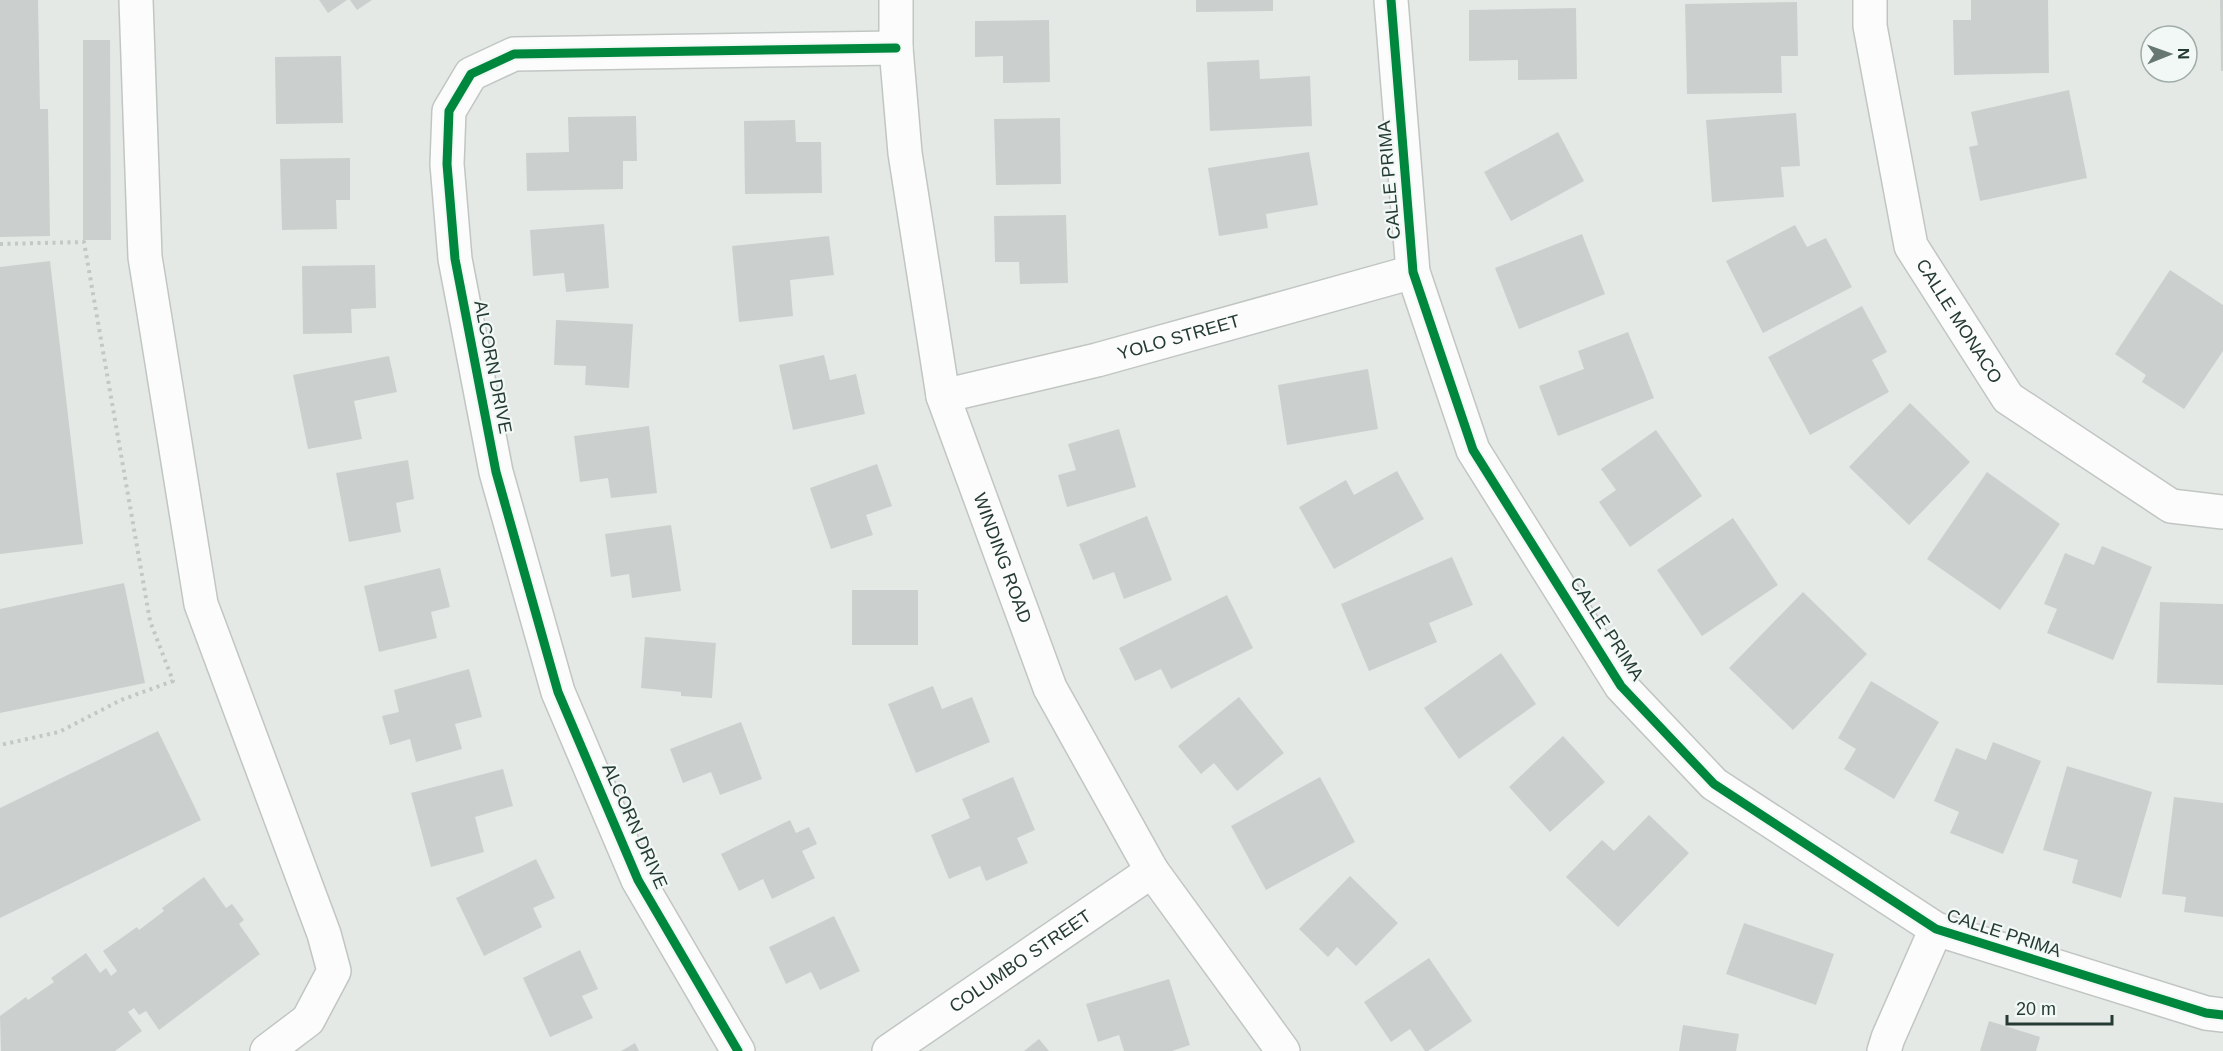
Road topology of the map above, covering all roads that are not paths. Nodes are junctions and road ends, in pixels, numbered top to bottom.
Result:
1 (136, 0) edge
2 (896, 0) edge
3 (1391, 0) edge
4 (1870, 0) edge
5 (896, 48) junction
6 (1413, 272) junction
7 (943, 396) junction
8 (2223, 512) edge
9 (1152, 871) junction
10 (1936, 929) junction
11 (2223, 1014) edge
12 (267, 1051) edge
13 (738, 1051) edge
14 (889, 1051) edge
15 (1283, 1051) edge
16 (1884, 1051) edge

1 - 12 street
2 - 5 street, WINDING ROAD
3 - 6 street, CALLE PRIMA
4 - 8 street, CALLE MONACO
5 - 7 street, WINDING ROAD
5 - 13 street, ALCORN DRIVE
6 - 7 street, YOLO STREET
6 - 10 street, CALLE PRIMA
7 - 9 street, WINDING ROAD
9 - 14 street, COLUMBO STREET
9 - 15 street, WINDING ROAD
10 - 11 street, CALLE PRIMA
10 - 16 street

